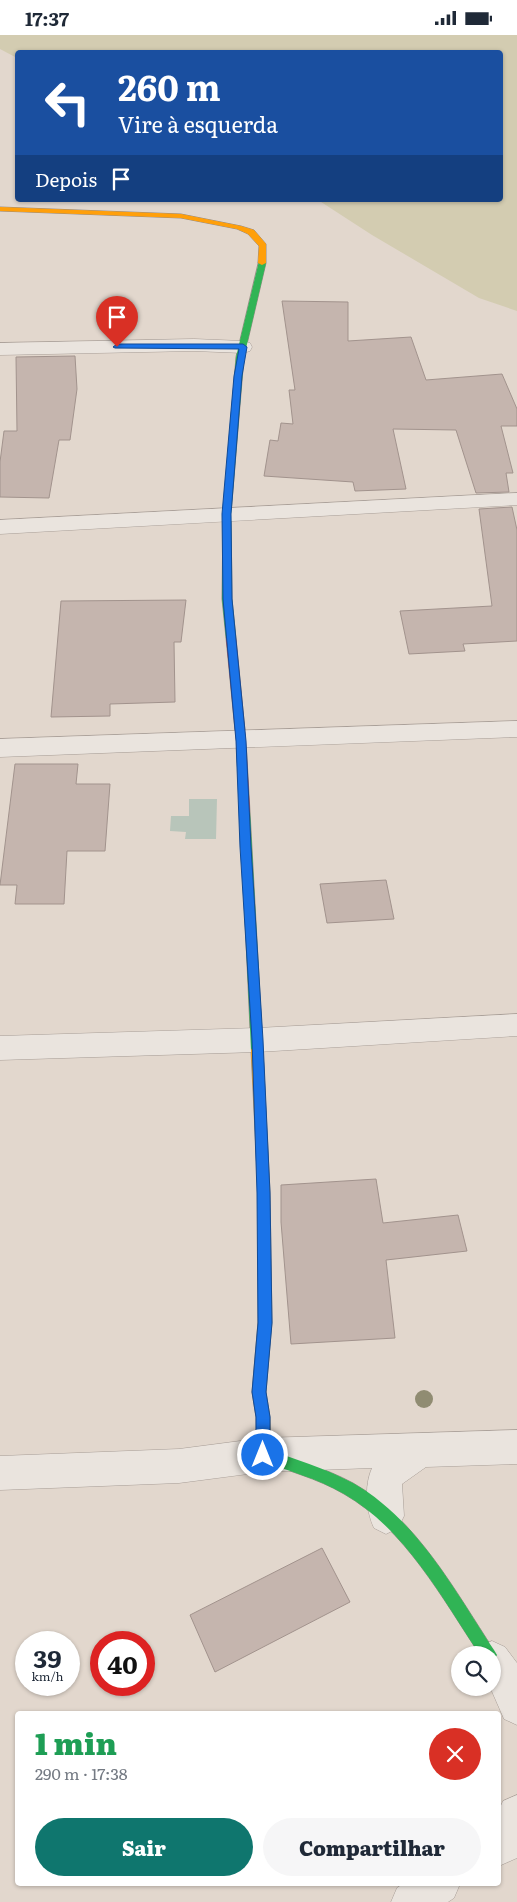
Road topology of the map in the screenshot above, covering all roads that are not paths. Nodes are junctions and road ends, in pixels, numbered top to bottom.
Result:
1 (0, 209) edge
2 (243, 347) junction
3 (0, 349) edge
4 (517, 499) edge
5 (227, 514) junction
6 (0, 527) edge
7 (517, 729) edge
8 (241, 741) junction
9 (0, 749) edge
10 (517, 1025) edge
11 (258, 1040) junction
12 (0, 1048) edge
13 (517, 1447) edge
14 (425, 1450) junction
15 (263, 1455) junction
16 (0, 1473) edge
17 (386, 1516) junction
18 (504, 1677) edge
19 (517, 1815) edge
20 (501, 1845) edge
21 (437, 1886) edge
22 (411, 1902) edge

1 - 2 street
2 - 3 street
2 - 5 street
4 - 5 street
5 - 6 street
5 - 8 street
7 - 8 street
8 - 9 street
8 - 11 street
10 - 11 street
11 - 12 street
11 - 15 street
13 - 14 street
14 - 15 street
14 - 17 street
15 - 16 street
15 - 17 street
17 - 18 street
19 - 20 street
21 - 22 street

